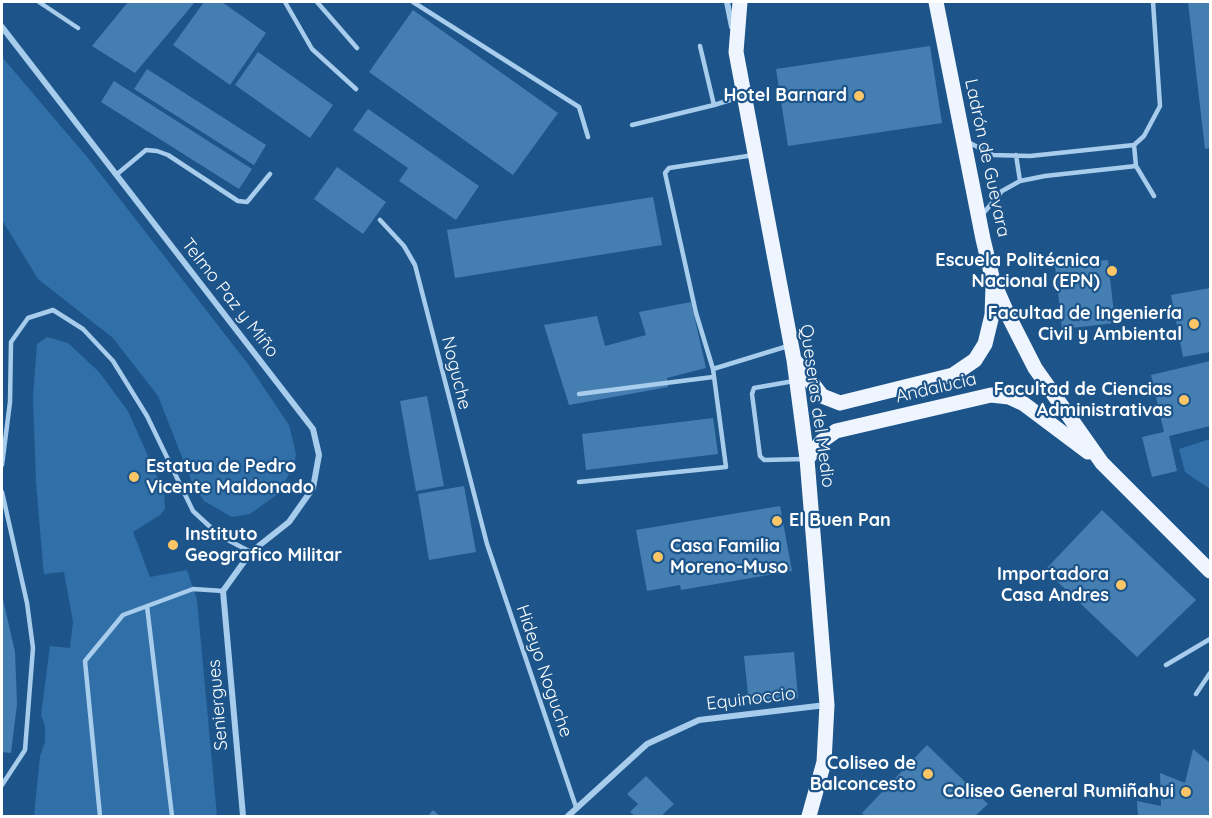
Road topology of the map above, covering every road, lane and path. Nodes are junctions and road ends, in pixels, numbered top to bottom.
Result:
1 (39, 2) edge
2 (285, 2) edge
3 (317, 2) edge
4 (413, 2) edge
5 (727, 2) edge
6 (740, 2) edge
7 (936, 2) edge
8 (1153, 2) edge
9 (2, 27) edge
10 (78, 28) dead end
11 (700, 46) dead end
12 (357, 48) dead end
13 (736, 52) junction
14 (356, 89) dead end
15 (746, 96) junction
16 (714, 105) junction
17 (632, 125) dead end
18 (961, 136) junction
19 (588, 137) dead end
20 (1134, 145) junction
21 (757, 154) junction
22 (1016, 155) junction
23 (1136, 166) junction
24 (270, 174) dead end
25 (116, 175) junction
26 (1020, 181) junction
27 (1154, 196) dead end
28 (979, 219) junction
29 (380, 220) dead end
30 (993, 281) junction
31 (792, 353) junction
32 (713, 369) junction
33 (713, 377) junction
34 (797, 380) junction
35 (579, 394) dead end
36 (807, 459) junction
37 (1102, 463) junction
38 (2, 465) edge
39 (579, 483) dead end
40 (2, 492) edge
41 (487, 544) joint
42 (251, 552) junction
43 (1210, 571) edge
44 (222, 591) junction
45 (147, 606) junction
46 (1210, 639) edge
47 (1166, 664) dead end
48 (1210, 673) edge
49 (1196, 694) dead end
50 (827, 705) junction
51 (2, 785) edge
52 (576, 807) junction
53 (100, 816) edge
54 (172, 816) edge
55 (243, 816) edge
56 (568, 816) edge
57 (809, 816) edge

1 - 10 lane
2 - 14 lane
3 - 12 lane
4 - 19 lane
5 - 13 street
6 - 13 main road, Queseras del Medio
7 - 18 main road, Ladrón de Guevara
8 - 20 lane
9 - 25 street, Telmo Paz y Miño
11 - 16 lane
13 - 15 main road, Queseras del Medio
15 - 16 lane
15 - 21 main road, Queseras del Medio
16 - 17 lane
18 - 22 lane
18 - 28 main road, Ladrón de Guevara
20 - 22 lane
20 - 23 lane
21 - 31 main road, Queseras del Medio
21 - 32 lane
22 - 26 lane
23 - 26 lane
23 - 27 lane
24 - 25 lane
25 - 42 street, Telmo Paz y Miño
26 - 28 lane
28 - 30 main road, Ladrón de Guevara
29 - 41 lane, Noguche
30 - 31 main road, Andalucia
30 - 37 main road, Ladrón de Guevara
31 - 32 lane
31 - 34 main road, Queseras del Medio
32 - 33 lane
33 - 35 lane
33 - 39 lane
34 - 36 main road, Queseras del Medio
34 - 36 lane
36 - 37 main road, Andalucia
36 - 50 main road, Queseras del Medio
37 - 43 main road, Ladrón de Guevara
38 - 42 lane
40 - 51 lane
41 - 52 lane, Hideyo Noguche
42 - 44 street, Telmo Paz y Miño
44 - 45 lane
44 - 55 street, Seniergues
45 - 53 lane
45 - 54 lane
46 - 47 lane
48 - 49 lane
50 - 52 street, Equinoccio
50 - 57 main road, Queseras del Medio
52 - 56 street, Equinoccio

